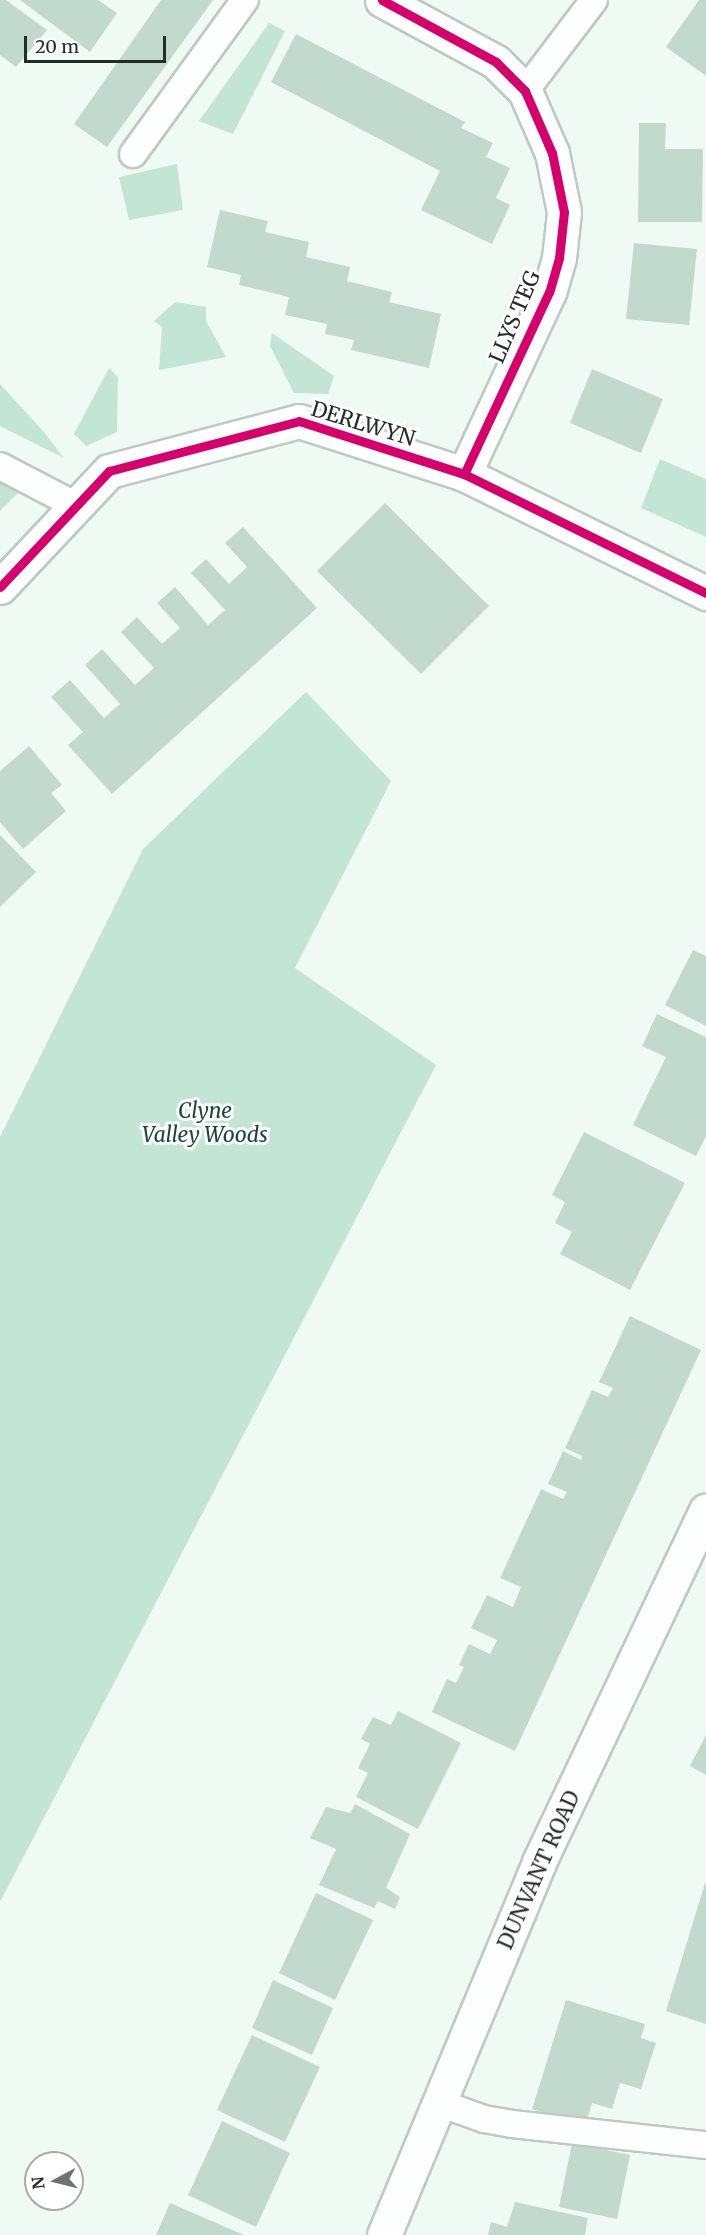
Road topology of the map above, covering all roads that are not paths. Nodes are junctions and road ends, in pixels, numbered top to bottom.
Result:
1 (245, 0) edge
2 (382, 0) edge
3 (594, 0) edge
4 (525, 91) junction
5 (133, 154) dead end
6 (0, 466) edge
7 (464, 474) junction
8 (77, 506) junction
9 (0, 587) edge
10 (706, 593) edge
11 (706, 1511) edge
12 (439, 2103) junction
13 (706, 2145) edge
14 (384, 2235) edge

1 - 5 lane
2 - 4 street, LLYS TEG
3 - 4 lane
4 - 7 street, LLYS TEG
6 - 8 lane
7 - 8 street, DERLWYN
7 - 10 street, DERLWYN
8 - 9 street, DERLWYN
11 - 12 street, DUNVANT ROAD
12 - 13 lane
12 - 14 street, DUNVANT ROAD

